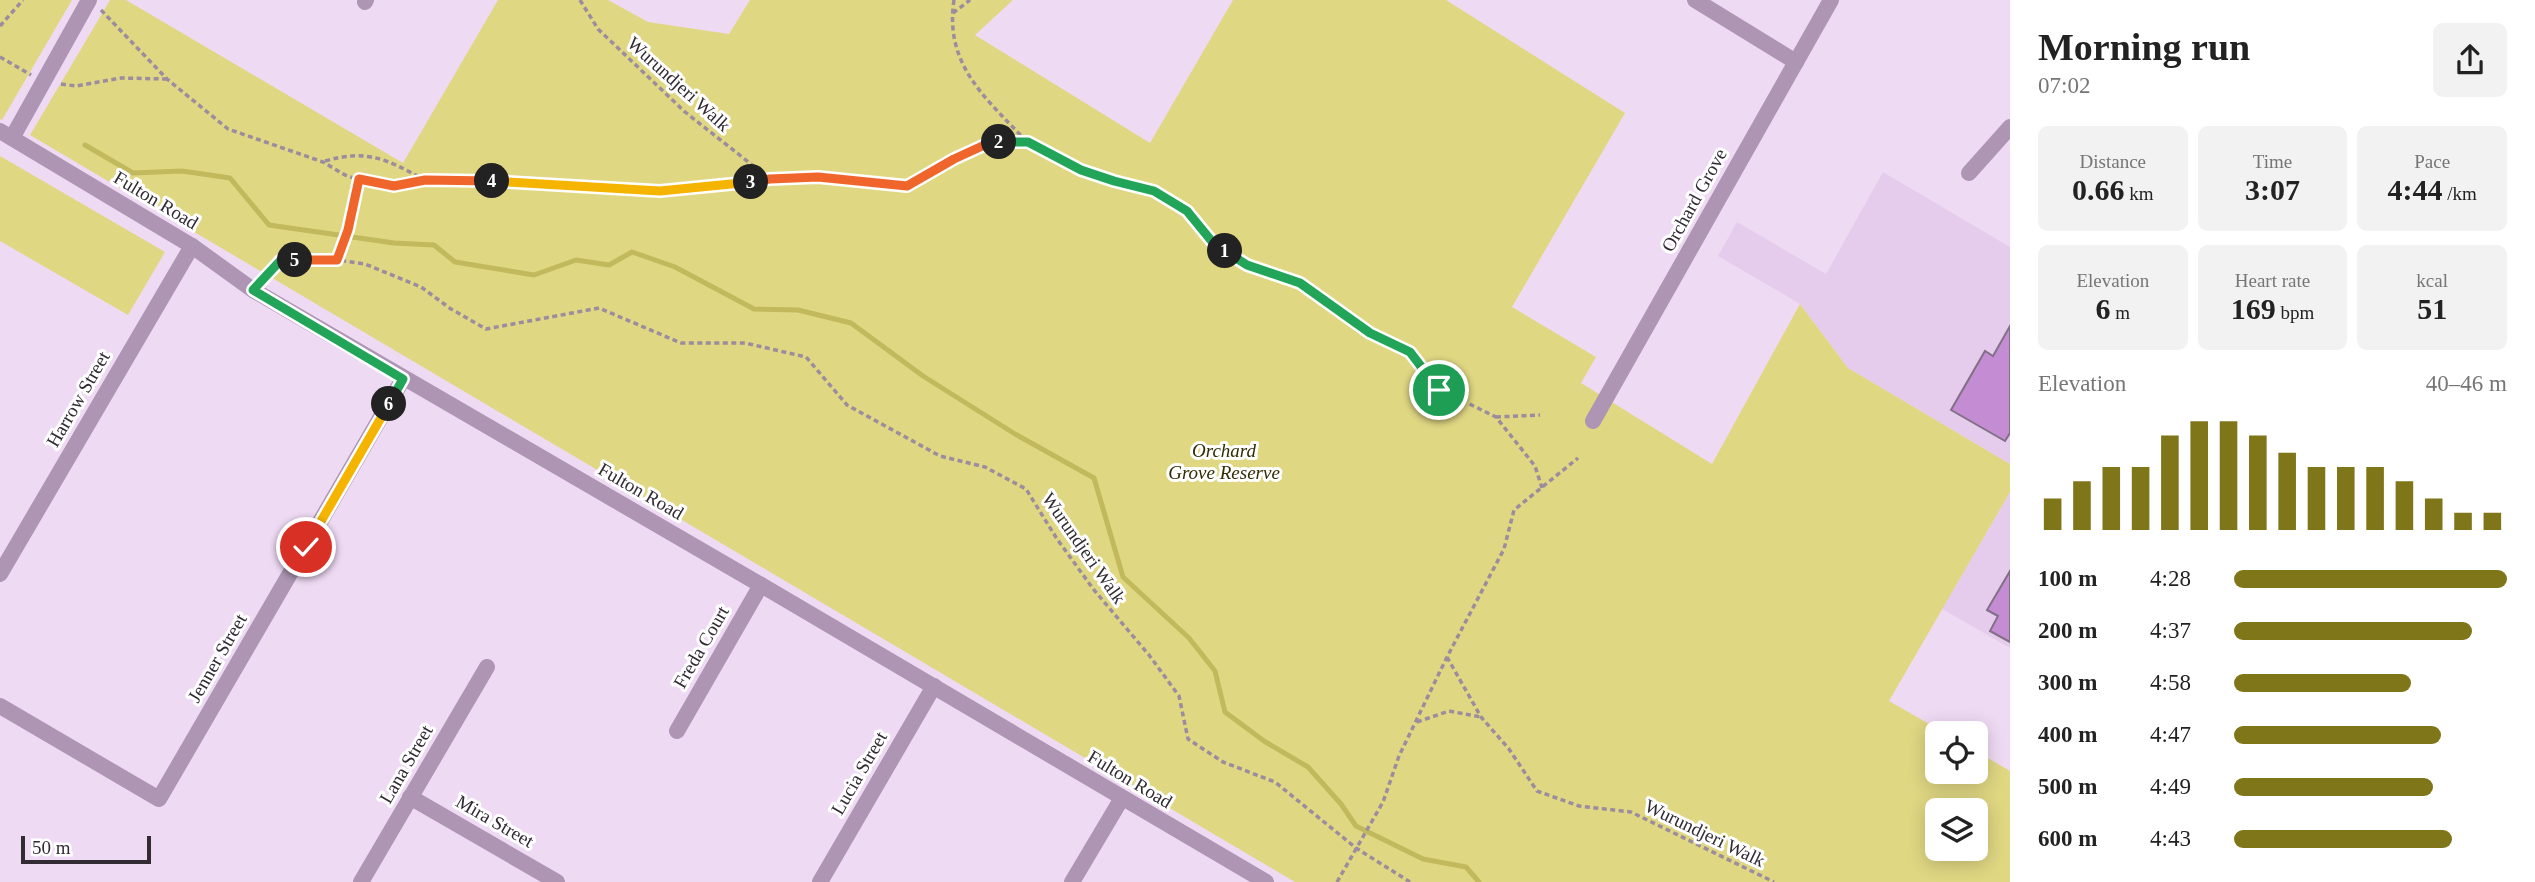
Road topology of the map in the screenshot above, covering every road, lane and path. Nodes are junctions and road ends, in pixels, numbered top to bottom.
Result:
1 (23, 0) edge
2 (580, 0) edge
3 (954, 0) edge
4 (970, 0) edge
5 (1695, 0) edge
6 (1831, 0) edge
7 (95, 5) edge
8 (951, 14) junction
9 (0, 26) edge
10 (0, 57) edge
11 (1796, 62) junction
12 (167, 79) junction
13 (43, 81) junction
14 (2010, 127) edge
15 (6, 135) edge
16 (1028, 142) junction
17 (323, 162) junction
18 (1969, 173) dead end
19 (359, 179) junction
20 (770, 179) junction
21 (425, 180) junction
22 (192, 246) junction
23 (337, 260) junction
24 (253, 290) junction
25 (403, 379) junction
26 (1540, 415) dead end
27 (1496, 417) junction
28 (1593, 421) dead end
29 (1578, 458) dead end
30 (1542, 488) junction
31 (0, 574) edge
32 (761, 585) junction
33 (1447, 657) junction
34 (486, 667) dead end
35 (934, 686) junction
36 (0, 706) edge
37 (1481, 717) junction
38 (1417, 722) junction
39 (677, 731) dead end
40 (410, 797) junction
41 (1122, 798) junction
42 (1356, 848) junction
43 (361, 882) edge
44 (558, 882) edge
45 (820, 882) edge
46 (1072, 882) edge
47 (1266, 882) edge
48 (1337, 882) edge
49 (1409, 882) edge
50 (1774, 882) edge

1 - 9 path
2 - 20 path, Wurundjeri Walk
3 - 8 path
4 - 8 path
5 - 11 street
6 - 11 street, Orchard Grove
7 - 12 path
7 - 13 street
8 - 16 path
10 - 13 path
11 - 28 street, Orchard Grove
12 - 13 path
12 - 17 path
13 - 15 street
14 - 18 street
15 - 22 street, Fulton Road
16 - 20 path
16 - 27 path
17 - 19 path
17 - 21 path
19 - 21 path
19 - 23 path
20 - 21 path
22 - 24 street, Fulton Road
22 - 31 street, Harrow Street
23 - 24 path, Wurundjeri Walk
23 - 42 path, Wurundjeri Walk
24 - 25 street, Fulton Road
25 - 32 street, Fulton Road
25 - 36 street, Jenner Street
26 - 27 path
27 - 30 path
29 - 30 path
30 - 33 path
32 - 35 street, Fulton Road
32 - 39 street, Freda Court
33 - 37 path, Wurundjeri Walk
33 - 38 path
34 - 40 street, Lana Street
35 - 41 street, Fulton Road
35 - 45 street, Lucia Street
37 - 38 path
37 - 50 path, Wurundjeri Walk
38 - 42 path
40 - 43 street, Lana Street
40 - 44 street, Mira Street
41 - 46 street
41 - 47 street, Fulton Road
42 - 48 path
42 - 49 path, Wurundjeri Walk

